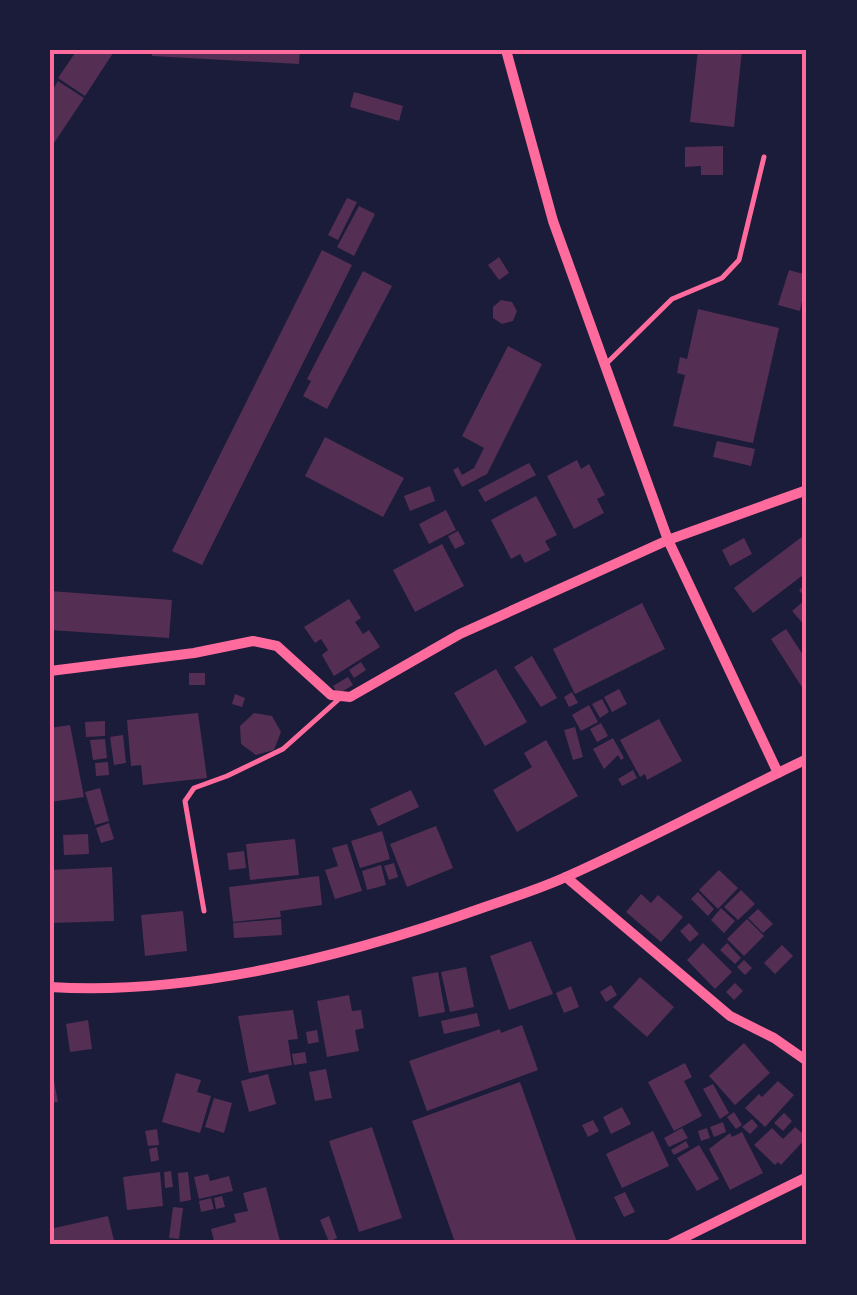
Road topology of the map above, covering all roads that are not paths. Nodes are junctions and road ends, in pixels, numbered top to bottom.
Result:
1 (506, 50) edge
2 (764, 157) dead end
3 (605, 365) junction
4 (807, 490) edge
5 (668, 540) junction
6 (50, 671) edge
7 (340, 698) junction
8 (807, 759) edge
9 (778, 773) junction
10 (566, 878) junction
11 (204, 911) dead end
12 (50, 987) edge
13 (807, 1061) edge
14 (807, 1177) edge
15 (669, 1245) edge

1 - 3 street
2 - 3 lane
3 - 5 street
4 - 5 street
5 - 7 street
5 - 9 street
6 - 7 street
7 - 11 lane
8 - 9 street
9 - 10 street
10 - 12 street
10 - 13 street
14 - 15 street

